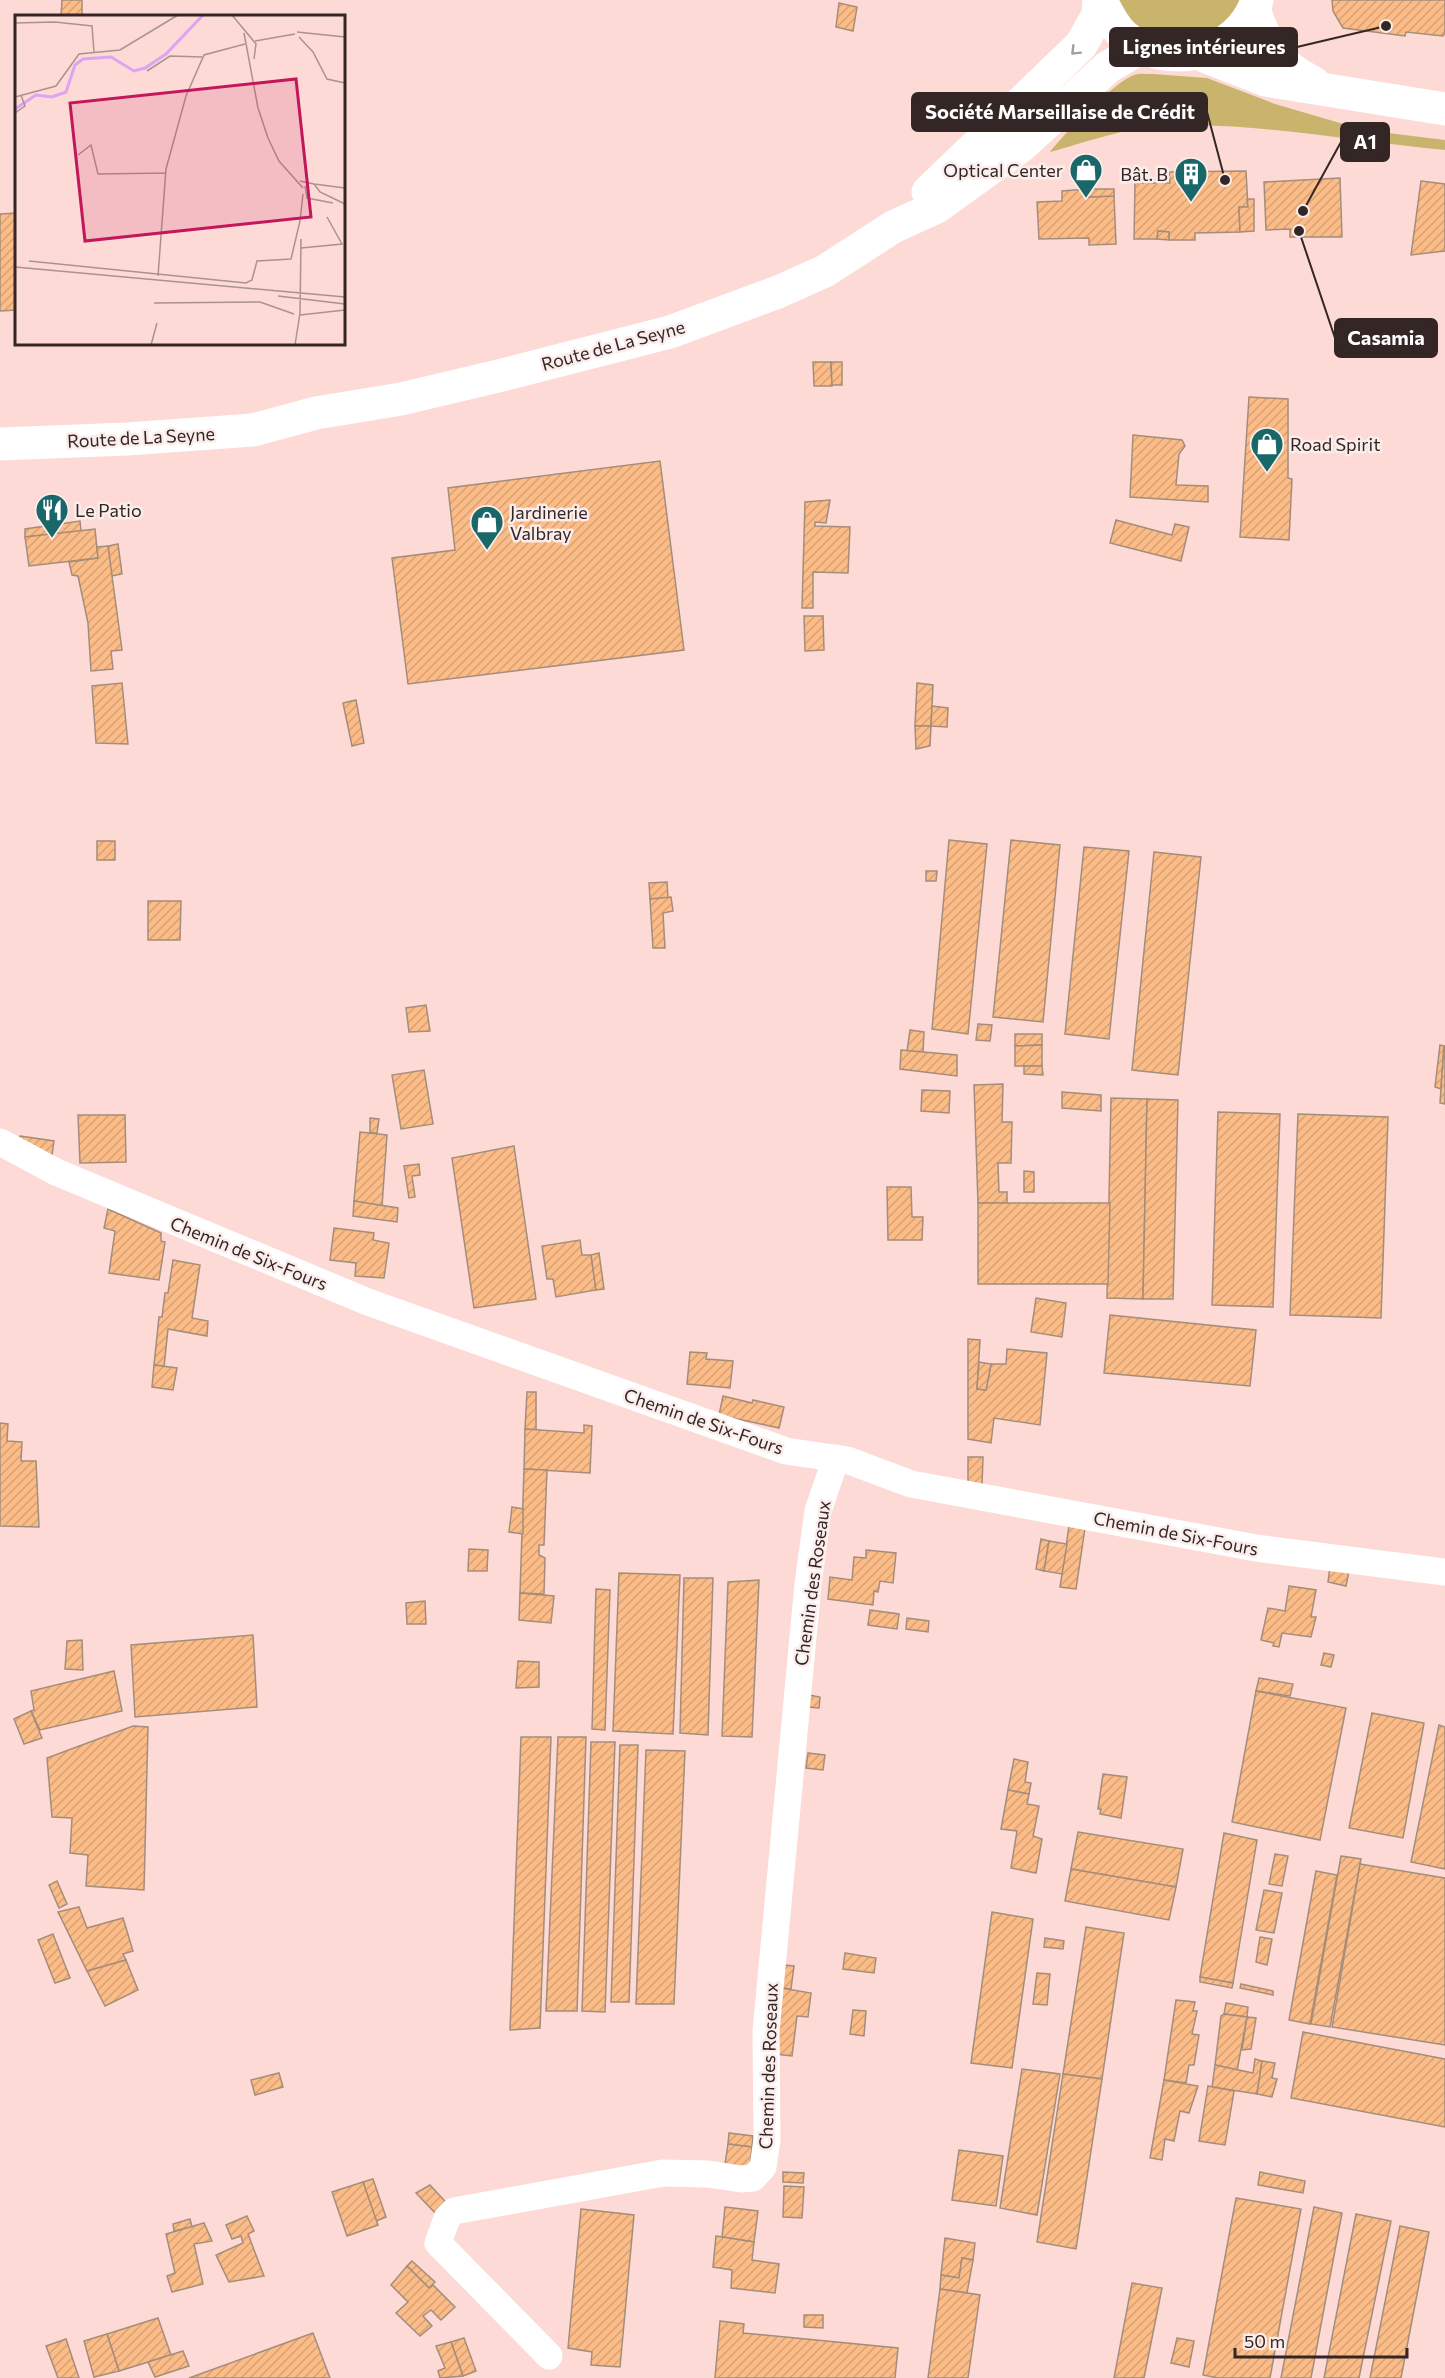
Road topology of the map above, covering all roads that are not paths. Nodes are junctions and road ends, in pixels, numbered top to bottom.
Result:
1 (1100, 0) edge
2 (1255, 4) edge
3 (1142, 47) junction
4 (1199, 54) junction
5 (1329, 91) junction
6 (1445, 109) edge
7 (893, 227) junction
8 (316, 413) junction
9 (0, 422) edge
10 (0, 444) edge
11 (0, 1142) edge
12 (836, 1458) junction
13 (1445, 1572) edge
14 (549, 2356) dead end

1 - 3 main road
1 -> 7 main road, Route de La Seyne
2 - 4 main road
2 - 5 main road
3 - 4 main road
3 - 7 main road, Route de La Seyne
4 - 5 main road
5 - 6 main road
7 - 8 main road, Route de La Seyne
8 - 9 main road, Route de La Seyne
8 - 10 main road, Route de La Seyne
11 - 12 street, Chemin de Six-Fours
12 - 13 street, Chemin de Six-Fours
12 - 14 street, Chemin des Roseaux

